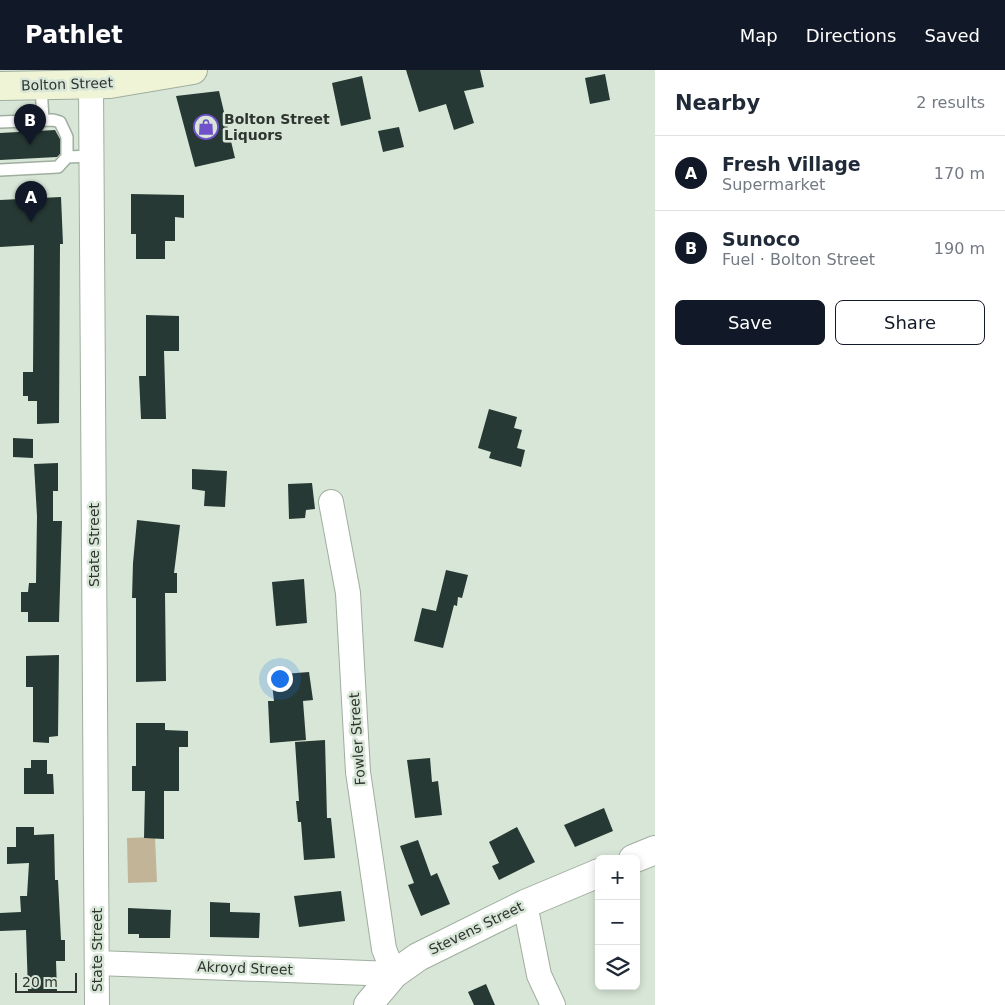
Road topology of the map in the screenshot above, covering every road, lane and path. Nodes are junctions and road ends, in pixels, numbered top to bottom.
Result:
1 (192, 70) edge
2 (91, 85) junction
3 (0, 86) edge
4 (41, 86) junction
5 (37, 124) junction
6 (5, 126) edge
7 (67, 156) junction
8 (92, 156) junction
9 (7, 166) edge
10 (331, 502) dead end
11 (655, 850) edge
12 (640, 856) edge
13 (595, 875) edge
14 (525, 904) junction
15 (97, 963) junction
16 (394, 974) junction
17 (97, 1005) edge
18 (368, 1005) edge
19 (553, 1005) edge

1 - 2 main road, Bolton Street
2 - 4 main road, Bolton Street
2 - 8 street, State Street
3 - 4 main road, Bolton Street
4 - 5 lane
5 - 6 lane
5 - 7 lane
7 - 8 lane
7 - 9 lane
8 - 15 street, State Street
10 - 16 street, Fowler Street
11 - 12 street
13 - 14 street, Stevens Street
14 - 16 street, Stevens Street
14 - 19 street
15 - 16 street, Akroyd Street
15 - 17 street, State Street
16 - 18 street, Stevens Street

